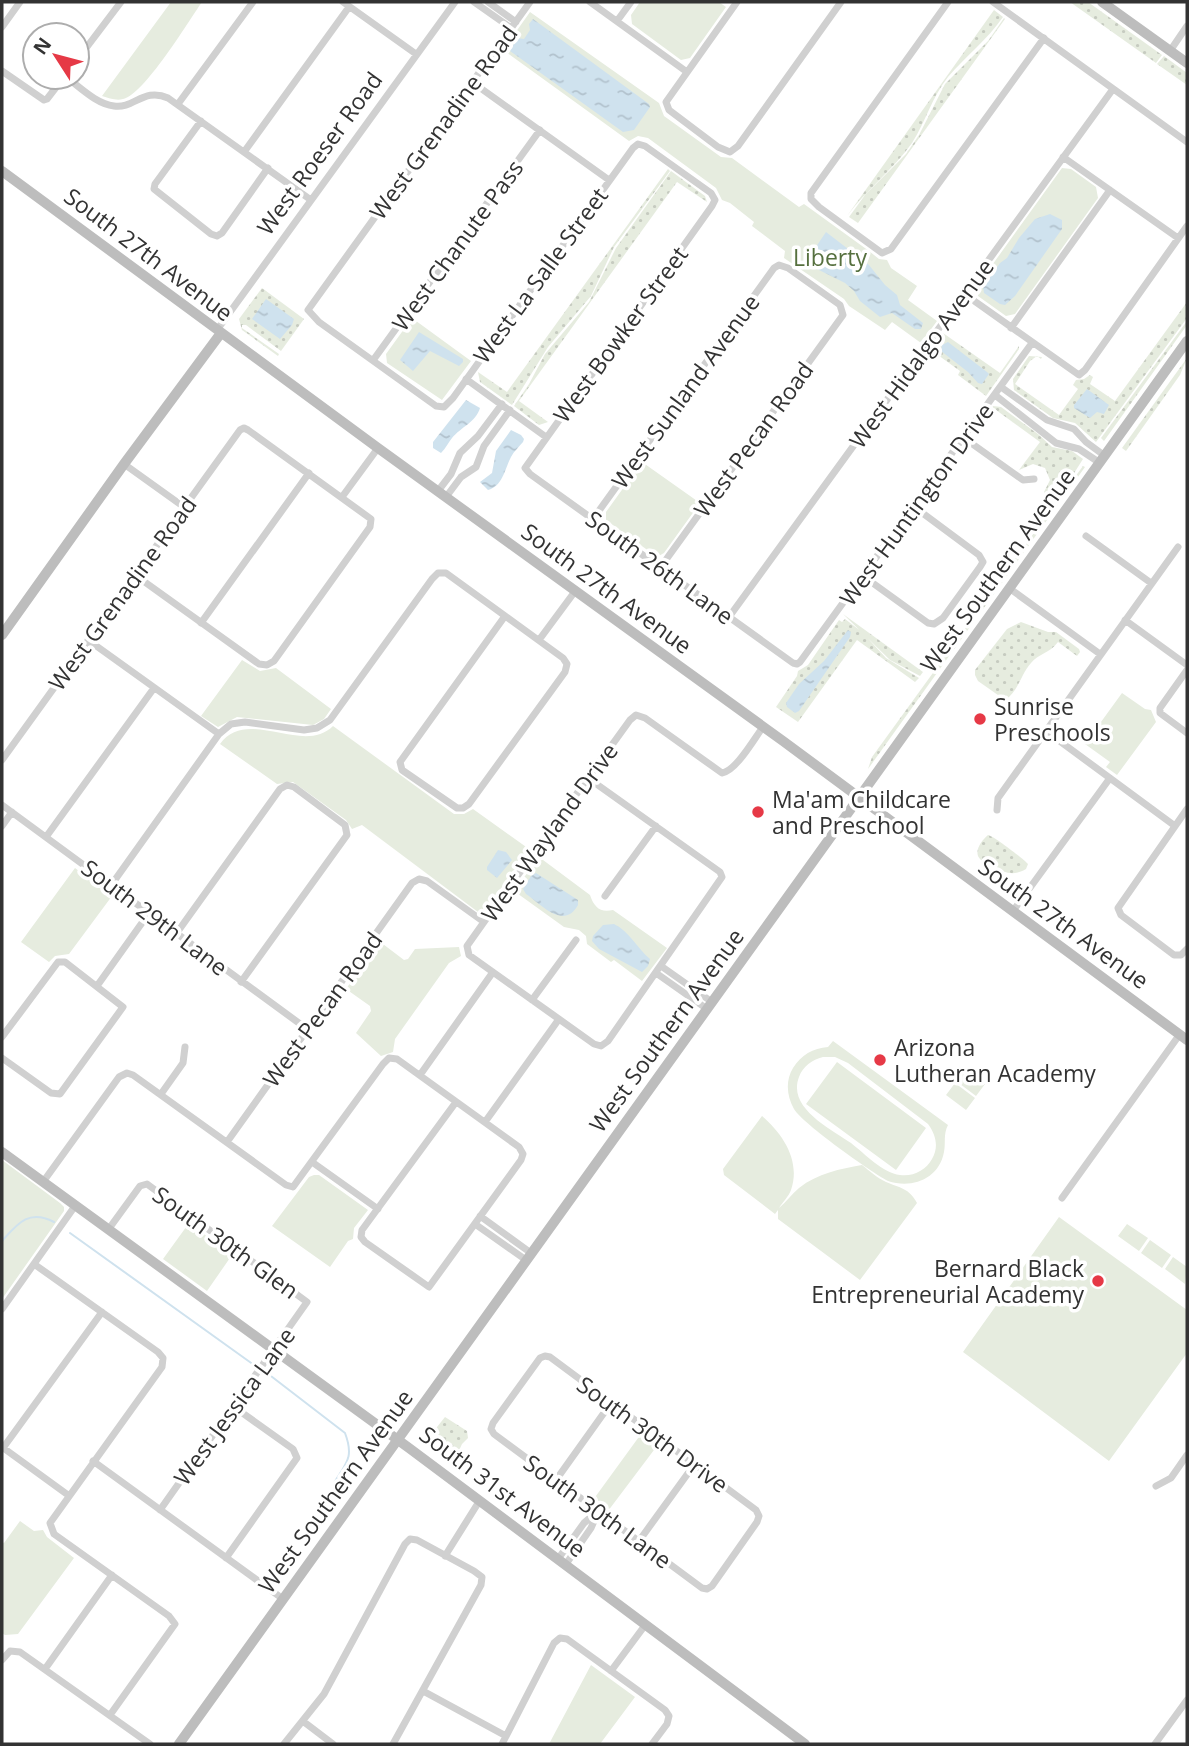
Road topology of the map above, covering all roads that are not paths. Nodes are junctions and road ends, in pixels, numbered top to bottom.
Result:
1 (20, 2) edge
2 (121, 2) edge
3 (253, 2) edge
4 (455, 2) edge
5 (474, 2) edge
6 (488, 2) edge
7 (530, 2) edge
8 (590, 2) edge
9 (631, 2) edge
10 (737, 2) edge
11 (841, 2) edge
12 (948, 2) edge
13 (995, 2) edge
14 (1105, 3) edge
15 (346, 4) edge
16 (1005, 5) edge
17 (617, 21) junction
18 (513, 25) junction
19 (1187, 26) edge
20 (2, 27) edge
21 (1044, 38) junction
22 (91, 42) edge
23 (1170, 51) junction
24 (416, 54) junction
25 (1187, 63) edge
26 (2, 71) edge
27 (687, 72) junction
28 (472, 82) junction
29 (21, 84) edge
30 (1112, 89) junction
31 (31, 91) edge
32 (54, 91) edge
33 (85, 91) edge
34 (178, 104) junction
35 (201, 121) junction
36 (540, 130) junction
37 (1187, 142) edge
38 (244, 152) junction
39 (1063, 157) junction
40 (268, 169) junction
41 (2, 171) edge
42 (609, 180) junction
43 (1110, 190) junction
44 (311, 200) junction
45 (715, 200) joint
46 (1187, 226) edge
47 (1178, 239) junction
48 (779, 265) joint
49 (963, 293) junction
50 (1011, 328) junction
51 (219, 331) junction
52 (1187, 341) edge
53 (1032, 343) junction
54 (374, 359) junction
55 (466, 379) junction
56 (1001, 387) junction
57 (995, 395) junction
58 (502, 404) junction
59 (510, 410) junction
60 (546, 437) junction
61 (964, 438) junction
62 (378, 448) junction
63 (1102, 459) junction
64 (124, 464) junction
65 (525, 468) joint
66 (309, 473) junction
67 (1034, 479) dead end
68 (442, 494) junction
69 (342, 497) junction
70 (913, 506) junction
71 (184, 507) junction
72 (593, 519) junction
73 (1086, 536) dead end
74 (1178, 547) dead end
75 (660, 568) junction
76 (135, 575) junction
77 (863, 576) junction
78 (1151, 583) junction
79 (1009, 588) junction
80 (576, 590) junction
81 (505, 616) junction
82 (729, 617) junction
83 (1125, 620) junction
84 (201, 623) junction
85 (2, 635) edge
86 (88, 640) junction
87 (539, 640) junction
88 (1100, 654) junction
89 (797, 664) joint
90 (1187, 665) edge
91 (1187, 670) edge
92 (154, 688) junction
93 (763, 727) junction
94 (1046, 731) junction
95 (1187, 733) edge
96 (219, 734) junction
97 (2, 760) edge
98 (588, 778) junction
99 (1110, 778) junction
100 (859, 799) junction
101 (2, 805) edge
102 (1187, 809) edge
103 (997, 810) dead end
104 (12, 812) junction
105 (2, 826) edge
106 (656, 826) junction
107 (1175, 826) junction
108 (46, 837) junction
109 (112, 884) junction
110 (605, 896) dead end
111 (1013, 912) junction
112 (149, 913) junction
113 (484, 922) junction
114 (176, 934) junction
115 (576, 940) dead end
116 (1184, 952) edge
117 (658, 970) junction
118 (494, 972) junction
119 (241, 982) junction
120 (97, 986) junction
121 (533, 1000) junction
122 (709, 1006) junction
123 (559, 1019) junction
124 (307, 1029) junction
125 (2, 1037) edge
126 (1184, 1037) edge
127 (185, 1047) dead end
128 (2, 1058) edge
129 (420, 1075) junction
130 (161, 1094) junction
131 (456, 1101) junction
132 (485, 1122) junction
133 (227, 1142) junction
134 (2, 1152) edge
135 (312, 1162) junction
136 (43, 1182) junction
137 (1062, 1198) dead end
138 (75, 1206) junction
139 (378, 1209) junction
140 (481, 1216) junction
141 (475, 1224) junction
142 (108, 1230) junction
143 (529, 1257) junction
144 (34, 1264) junction
145 (307, 1302) joint
146 (2, 1309) edge
147 (102, 1312) junction
148 (274, 1350) junction
149 (611, 1403) junction
150 (233, 1407) junction
151 (491, 1429) joint
152 (397, 1439) junction
153 (2, 1447) edge
154 (1187, 1455) edge
155 (93, 1461) junction
156 (694, 1465) junction
157 (556, 1480) junction
158 (1156, 1486) dead end
159 (68, 1495) junction
160 (480, 1500) junction
161 (160, 1510) junction
162 (598, 1511) junction
163 (577, 1532) junction
164 (585, 1538) junction
165 (639, 1541) junction
166 (445, 1556) junction
167 (226, 1558) junction
168 (562, 1561) junction
169 (112, 1575) junction
170 (707, 1590) joint
171 (283, 1599) junction
172 (646, 1623) junction
173 (2, 1660) edge
174 (45, 1669) junction
175 (611, 1671) junction
176 (423, 1691) junction
177 (1187, 1700) edge
178 (110, 1715) junction
179 (304, 1721) junction
180 (506, 1736) junction
181 (1158, 1741) edge
182 (150, 1744) edge
183 (179, 1744) edge
184 (284, 1744) edge
185 (333, 1744) edge
186 (393, 1744) edge
187 (502, 1744) edge
188 (652, 1744) edge
189 (805, 1744) edge
190 (1168, 1744) edge

1 - 20 street
2 - 22 street
3 - 34 street
4 - 24 street, West Roeser Road
5 - 18 street
6 - 18 street
7 - 18 street, West Grenadine Road
8 - 17 street
9 - 17 street
10 - 27 street
11 - 27 street
12 - 21 street
13 - 16 street
14 - 23 main road
15 - 24 street
15 - 38 street
16 - 21 street
17 - 27 street
18 - 28 street, West Grenadine Road
19 - 23 street
21 - 30 street
23 - 25 main road
24 - 44 street, West Roeser Road
26 - 29 street
28 - 36 street
28 - 54 street, West Grenadine Road
30 - 37 street
30 - 39 street, West Hidalgo Avenue
31 - 32 street
33 - 34 street
34 - 35 street
35 - 38 street
35 - 40 street
36 - 42 street
36 - 54 street, West Chanute Pass
38 - 40 street
39 - 43 street
39 - 49 street, West Hidalgo Avenue
40 - 44 street
41 - 51 main road, South 27th Avenue
42 - 45 street, West La Salle Street
42 - 55 street, West La Salle Street
43 - 47 street
43 - 50 street
44 - 51 street, West Roeser Road
45 - 60 street, West Bowker Street
46 - 47 street
47 - 53 street
48 - 72 street, West Sunland Avenue
48 - 75 street, West Pecan Road
49 - 50 street
49 - 82 street, West Hidalgo Avenue
50 - 53 street
51 - 62 main road, South 27th Avenue
51 - 64 main road, West Roeser Road
52 - 63 main road, West Southern Avenue
53 - 56 street, West Huntington Drive
54 - 55 street, West La Salle Street
55 - 58 street
56 - 57 street, West Huntington Drive
56 - 63 street
57 - 61 street, West Huntington Drive
57 - 63 street
58 - 59 street
58 - 68 street
59 - 60 street
59 - 68 street
60 - 65 street, West Bowker Street
61 - 67 street
61 - 70 street, West Huntington Drive
62 - 68 main road, South 27th Avenue
62 - 69 street
63 - 79 main road, West Southern Avenue
64 - 71 street
64 - 85 main road, West Roeser Road
65 - 72 street, South 26th Lane
66 - 69 street
66 - 71 street, West Grenadine Road
66 - 84 street
68 - 80 main road, South 27th Avenue
69 - 84 street
70 - 77 street, West Huntington Drive
70 - 77 street
71 - 76 street, West Grenadine Road
72 - 75 street, South 26th Lane
73 - 78 street
74 - 78 street
75 - 82 street, South 26th Lane
76 - 84 street
76 - 86 street, West Grenadine Road
77 - 89 street, West Huntington Drive
78 - 83 street
79 - 88 street
79 - 100 main road, West Southern Avenue
80 - 87 street
80 - 93 main road, South 27th Avenue
81 - 87 street
81 - 87 street
81 - 96 street
82 - 89 street, South 26th Lane
83 - 88 street
83 - 90 street
86 - 92 street
86 - 97 street, West Grenadine Road
88 - 94 street
91 - 95 street
92 - 96 street
92 - 108 street
93 - 98 street, West Wayland Drive
93 - 100 main road, South 27th Avenue
94 - 99 street
94 - 103 street
96 - 109 street
98 - 106 street
98 - 113 street, West Wayland Drive
99 - 107 street
99 - 111 street
100 - 111 main road, South 27th Avenue
100 - 122 main road, West Southern Avenue
101 - 104 street, South 29th Lane
102 - 107 street
104 - 105 street
104 - 108 street, South 29th Lane
106 - 110 street
106 - 117 street
107 - 116 street
108 - 109 street, South 29th Lane
109 - 112 street, South 29th Lane
111 - 126 main road, South 27th Avenue
112 - 114 street, South 29th Lane
112 - 120 street
113 - 118 street, West Wayland Drive
113 - 124 street, West Pecan Road
114 - 119 street, South 29th Lane
114 - 119 street
115 - 121 street
117 - 122 street
117 - 123 street
118 - 121 street
118 - 129 street
119 - 124 street, South 29th Lane
120 - 125 street
120 - 128 street
121 - 123 street
122 - 143 main road, West Southern Avenue
123 - 132 street
124 - 133 street, West Pecan Road
126 - 137 street
127 - 130 street
129 - 131 street
129 - 135 street
130 - 133 street
130 - 136 street
131 - 132 street
131 - 139 street
132 - 140 street
133 - 135 street
134 - 136 main road, South 31st Avenue
135 - 139 street
136 - 138 main road, South 31st Avenue
138 - 142 main road, South 31st Avenue
138 - 144 street
139 - 141 street
140 - 141 street
140 - 143 street
141 - 143 street
142 - 145 street, South 30th Glen
142 - 148 main road, South 31st Avenue
143 - 152 main road, West Southern Avenue
144 - 146 street
144 - 147 street
145 - 148 street, West Jessica Lane
147 - 153 street
147 - 155 street
148 - 150 street, West Jessica Lane
148 - 152 main road, South 31st Avenue
149 - 151 street, South 30th Drive
149 - 156 street, South 30th Drive
149 - 157 street
150 - 161 street, West Jessica Lane
150 - 167 street
151 - 157 street, South 30th Lane
152 - 160 main road, South 31st Avenue
152 - 171 main road, West Southern Avenue
153 - 159 street
154 - 158 street
155 - 159 street
155 - 161 street
156 - 165 street
156 - 170 street, South 30th Drive
157 - 162 street, South 30th Lane
159 - 169 street
160 - 166 street
160 - 168 main road, South 31st Avenue
161 - 167 street
162 - 163 street
162 - 164 street
162 - 165 street, South 30th Lane
163 - 164 street
163 - 168 street
164 - 168 street
165 - 170 street, South 30th Lane
166 - 176 street
166 - 179 street
167 - 171 street
168 - 172 main road, South 31st Avenue
169 - 174 street
169 - 178 street
171 - 183 main road, West Southern Avenue
172 - 175 street
172 - 189 main road, South 31st Avenue
173 - 174 street
174 - 178 street
175 - 180 street
175 - 188 street
176 - 180 street
176 - 186 street
177 - 181 street
178 - 182 street
179 - 184 street
179 - 185 street
180 - 187 street
181 - 190 street

